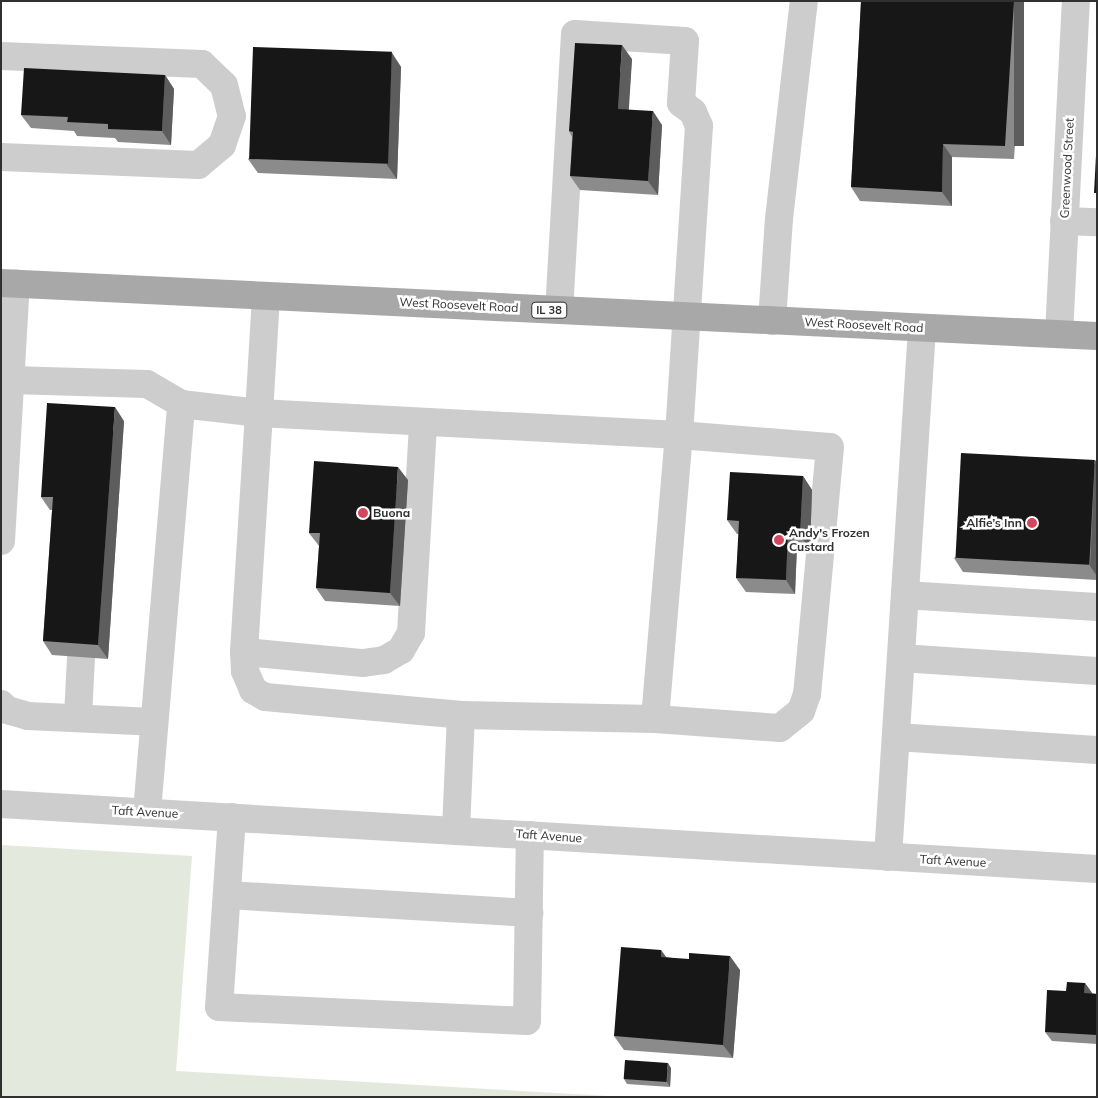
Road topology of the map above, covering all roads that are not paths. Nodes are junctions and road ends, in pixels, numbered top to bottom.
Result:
1 (804, 1) edge
2 (1076, 1) edge
3 (4, 56) edge
4 (1085, 57) edge
5 (1, 156) edge
6 (1064, 221) junction
7 (1097, 222) edge
8 (9, 283) edge
9 (266, 296) junction
10 (559, 310) junction
11 (686, 316) junction
12 (772, 321) junction
13 (922, 328) junction
14 (1059, 334) junction
15 (1097, 336) edge
16 (11, 380) junction
17 (101, 382) junction
18 (180, 404) junction
19 (98, 410) edge
20 (259, 413) junction
21 (423, 422) junction
22 (679, 435) junction
23 (1, 541) edge
24 (904, 595) junction
25 (1097, 607) edge
26 (244, 652) junction
27 (81, 657) edge
28 (900, 658) junction
29 (1097, 671) edge
30 (1, 704) edge
31 (461, 715) junction
32 (78, 717) junction
33 (655, 719) junction
34 (153, 722) junction
35 (896, 737) junction
36 (1097, 750) edge
37 (1, 804) edge
38 (147, 812) junction
39 (232, 817) junction
40 (456, 830) junction
41 (530, 835) junction
42 (888, 857) junction
43 (1097, 869) edge
44 (227, 895) junction
45 (529, 913) junction

1 - 12 street
2 - 4 street, Greenwood Street
3 - 5 street
4 - 6 street, Greenwood Street
6 - 7 street
6 - 14 street, Greenwood Street
8 - 9 main road, West Roosevelt Road / IL 38
8 - 16 street
9 - 10 main road, West Roosevelt Road / IL 38
9 - 20 street
10 - 11 main road, West Roosevelt Road / IL 38
10 - 11 street
11 - 12 main road, West Roosevelt Road / IL 38
11 - 22 street
12 - 13 main road, West Roosevelt Road / IL 38
13 - 14 main road, West Roosevelt Road / IL 38
13 - 24 street
14 - 15 main road, West Roosevelt Road / IL 38
16 - 17 street
16 - 23 street
17 - 18 street
17 - 19 street
18 - 20 street
18 - 34 street
20 - 21 street
20 - 26 street
21 - 22 street
21 - 26 street
22 - 33 street
22 - 33 street
24 - 25 street
24 - 28 street
26 - 31 street
27 - 32 street
28 - 29 street
28 - 35 street
30 - 32 street
31 - 33 street
31 - 40 street
32 - 34 street
34 - 38 street
35 - 36 street
35 - 42 street
37 - 38 street, Taft Avenue
38 - 39 street, Taft Avenue
39 - 40 street, Taft Avenue
39 - 44 street
40 - 41 street, Taft Avenue
41 - 42 street, Taft Avenue
41 - 45 street
42 - 43 street, Taft Avenue
44 - 45 street
44 - 45 street

